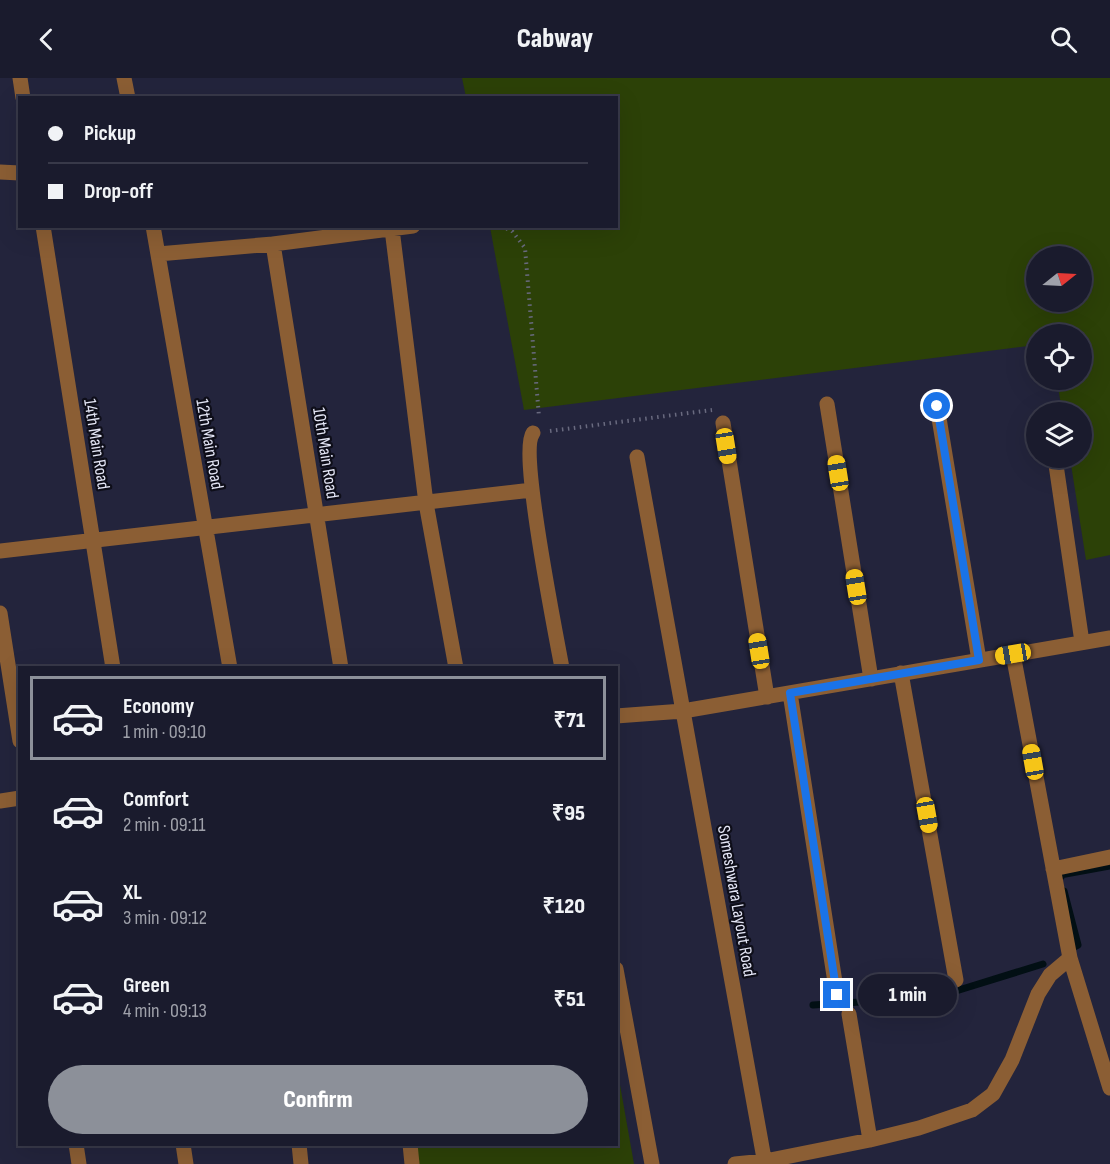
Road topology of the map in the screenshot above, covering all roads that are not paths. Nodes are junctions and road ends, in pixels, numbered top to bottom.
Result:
1 (20, 78) edge
2 (124, 78) edge
3 (23, 96) edge
4 (128, 96) edge
5 (0, 172) edge
6 (18, 173) edge
7 (43, 228) edge
8 (153, 228) edge
9 (399, 228) edge
10 (392, 229) junction
11 (273, 244) junction
12 (158, 254) junction
13 (827, 404) dead end
14 (937, 406) dead end
15 (723, 423) road end
16 (537, 433) road end
17 (637, 457) dead end
18 (1056, 468) edge
19 (532, 490) junction
20 (426, 502) junction
21 (317, 515) junction
22 (205, 528) junction
23 (93, 541) junction
24 (0, 551) edge
25 (0, 613) edge
26 (1110, 638) edge
27 (1082, 642) junction
28 (1013, 654) junction
29 (979, 660) junction
30 (112, 666) edge
31 (230, 666) edge
32 (341, 666) edge
33 (456, 666) edge
34 (562, 666) edge
35 (901, 674) junction
36 (871, 679) junction
37 (790, 693) junction
38 (767, 697) junction
39 (683, 711) junction
40 (618, 716) edge
41 (18, 728) edge
42 (18, 798) edge
43 (0, 801) edge
44 (1110, 857) edge
45 (1053, 869) junction
46 (1070, 958) junction
47 (618, 980) edge
48 (956, 980) dead end
49 (837, 995) dead end
50 (849, 1014) dead end
51 (1110, 1088) edge
52 (870, 1140) junction
53 (76, 1146) edge
54 (183, 1146) edge
55 (299, 1146) edge
56 (410, 1146) edge
57 (765, 1162) edge
58 (79, 1164) edge
59 (186, 1164) edge
60 (302, 1164) edge
61 (412, 1164) edge
62 (652, 1164) edge
63 (735, 1164) edge

1 - 3 street
2 - 4 street
5 - 6 street
7 - 23 street, 14th Main Road
8 - 12 street, 12th Main Road
9 - 10 street
10 - 11 street
10 - 20 street
11 - 12 street
11 - 21 street, 10th Main Road
12 - 22 street, 12th Main Road
13 - 36 street
14 - 29 street
15 - 38 street
16 - 19 street
17 - 39 street, Someshwara Layout Road
18 - 27 street
19 - 20 street
19 - 34 street
20 - 21 street
20 - 33 street
21 - 22 street
21 - 32 street, 10th Main Road
22 - 23 street
22 - 31 street, 12th Main Road
23 - 24 street
23 - 30 street, 14th Main Road
25 - 41 street
26 - 27 street
27 - 28 street
28 - 29 street
28 - 45 street
29 - 35 street
35 - 36 street
35 - 48 street
36 - 37 street
37 - 38 street
37 - 49 street
38 - 39 street
39 - 40 street
39 - 57 street, Someshwara Layout Road
42 - 43 street
44 - 45 street
45 - 46 street
46 - 51 street
46 - 52 street
47 - 62 street
50 - 52 street
52 - 57 street
53 - 58 street
54 - 59 street
55 - 60 street
56 - 61 street
57 - 63 street

